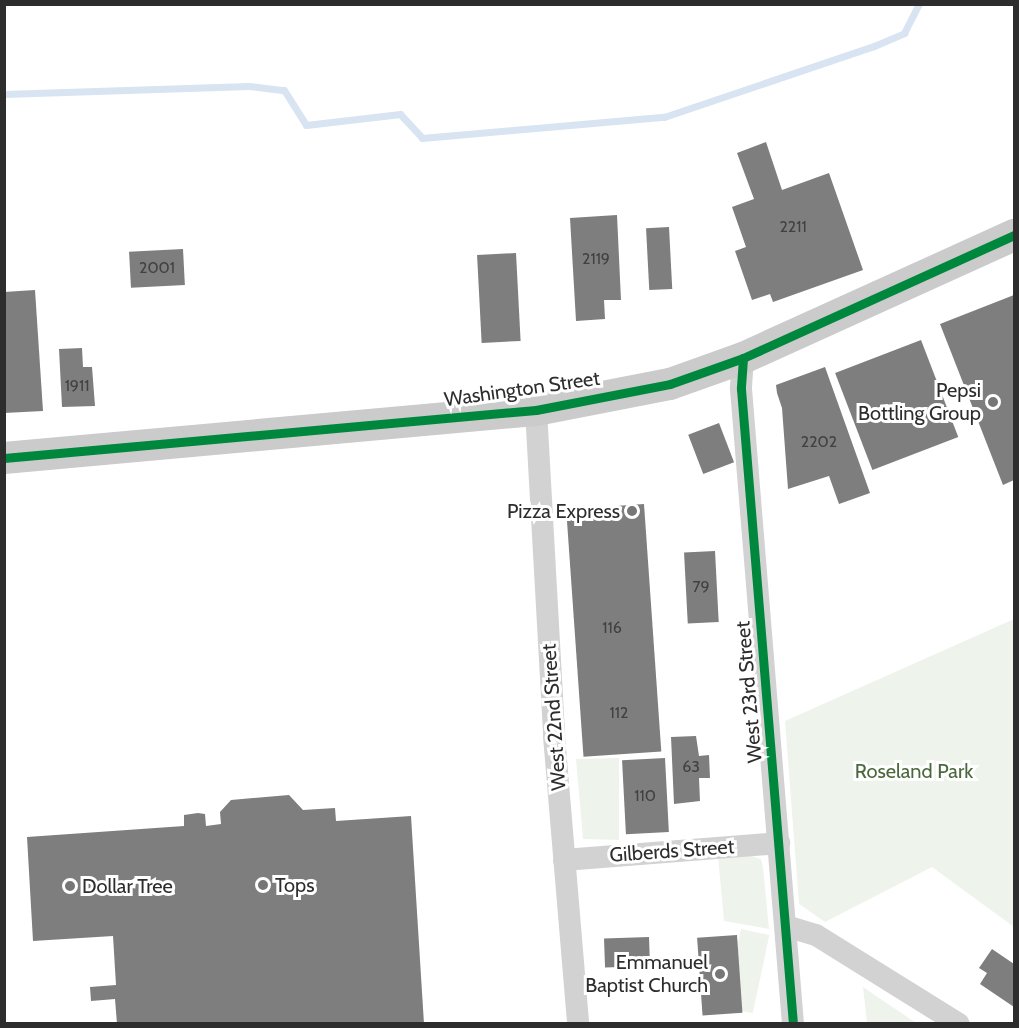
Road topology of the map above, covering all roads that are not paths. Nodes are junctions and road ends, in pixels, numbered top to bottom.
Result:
1 (1014, 235) edge
2 (742, 358) junction
3 (536, 410) junction
4 (4, 458) edge
5 (779, 843) junction
6 (564, 860) junction
7 (786, 926) junction
8 (578, 1023) edge
9 (793, 1023) edge
10 (959, 1023) edge

1 - 2 main road, Washington Street
2 - 3 main road, Washington Street
2 - 5 street, West 23rd Street
3 - 4 main road, Washington Street
3 - 6 street, West 22nd Street
5 - 6 street, Gilberds Street
5 - 7 street, West 23rd Street
6 - 8 street, West 22nd Street
7 - 9 street, West 23rd Street
7 - 10 street

